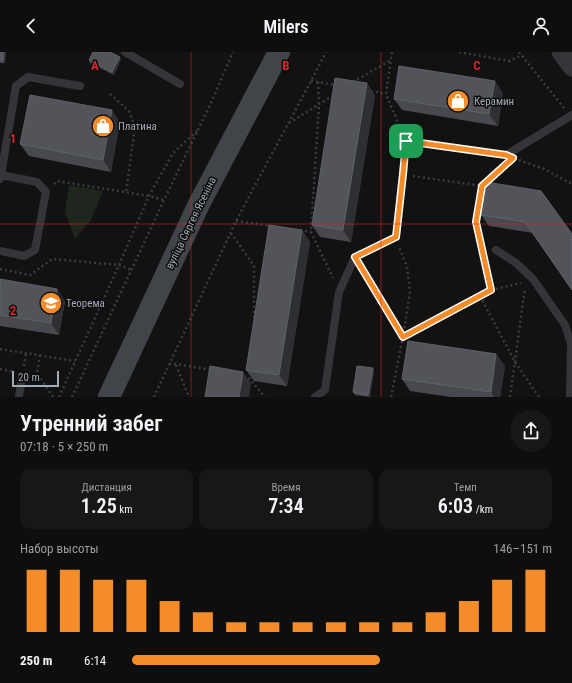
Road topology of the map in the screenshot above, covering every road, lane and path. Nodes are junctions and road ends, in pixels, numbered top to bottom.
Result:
1 (125, 52) edge
2 (233, 52) edge
3 (279, 52) edge
4 (326, 52) edge
5 (392, 52) edge
6 (459, 52) edge
7 (519, 52) edge
8 (561, 52) edge
9 (522, 55) junction
10 (391, 60) junction
11 (572, 67) edge
12 (311, 81) junction
13 (318, 82) junction
14 (353, 83) edge
15 (180, 84) dead end
16 (339, 85) edge
17 (80, 86) dead end
18 (370, 91) dead end
19 (110, 94) dead end
20 (336, 94) edge
21 (386, 94) junction
22 (319, 104) junction
23 (571, 115) edge
24 (288, 123) junction
25 (199, 129) junction
26 (406, 141) junction
27 (509, 156) junction
28 (403, 174) junction
29 (0, 177) edge
30 (572, 184) edge
31 (482, 186) junction
32 (50, 188) dead end
33 (126, 192) junction
34 (148, 196) junction
35 (164, 200) junction
36 (236, 221) junction
37 (274, 226) edge
38 (296, 230) edge
39 (311, 232) junction
40 (230, 233) junction
41 (396, 237) junction
42 (496, 250) dead end
43 (0, 251) edge
44 (355, 257) junction
45 (119, 265) junction
46 (0, 269) edge
47 (131, 270) junction
48 (491, 290) junction
49 (339, 292) junction
50 (480, 296) junction
51 (254, 330) edge
52 (403, 337) junction
53 (0, 349) edge
54 (26, 353) junction
55 (40, 355) junction
56 (75, 361) junction
57 (515, 362) junction
58 (169, 364) junction
59 (176, 364) junction
60 (219, 372) edge
61 (22, 374) joint
62 (241, 376) edge
63 (19, 397) edge
64 (53, 397) edge
65 (59, 397) edge
66 (72, 397) edge
67 (109, 397) edge
68 (154, 397) edge
69 (189, 397) edge
70 (265, 397) edge
71 (315, 397) edge
72 (391, 397) edge
73 (510, 397) edge
74 (539, 397) edge
75 (570, 397) edge

1 - 15 lane
2 - 25 path
3 - 67 main road, вуліца Сяргея Ясеніна
4 - 12 path
5 - 10 path
6 - 9 path
7 - 9 path
8 - 11 street
9 - 23 path
10 - 14 path
10 - 21 path
12 - 13 path
12 - 24 path
13 - 16 path
13 - 22 path
17 - 29 lane
18 - 21 path
19 - 33 path
20 - 22 path
21 - 26 path
22 - 24 path
22 - 39 path
23 - 27 lane
24 - 36 path
25 - 34 path
25 - 35 path
26 - 27 lane
26 - 28 lane
27 - 30 path
27 - 31 path
28 - 31 path
28 - 41 lane
29 - 43 lane
31 - 48 path
32 - 33 path
33 - 34 path
34 - 35 path
34 - 45 path
35 - 47 path
36 - 37 path
36 - 40 path
38 - 39 path
39 - 49 path
40 - 51 path
40 - 58 path
41 - 44 lane
41 - 52 path
42 - 75 lane
44 - 49 lane
44 - 52 path
45 - 46 path
45 - 47 path
45 - 56 path
47 - 66 path
48 - 50 path
48 - 57 path
49 - 71 lane
50 - 52 path
50 - 57 path
52 - 72 path
53 - 54 path
54 - 55 path
54 - 61 path
55 - 56 path
55 - 64 path
56 - 65 path
57 - 73 path
57 - 74 path
58 - 59 path
58 - 68 path
59 - 60 path
59 - 69 path
61 - 63 lane
62 - 70 path

